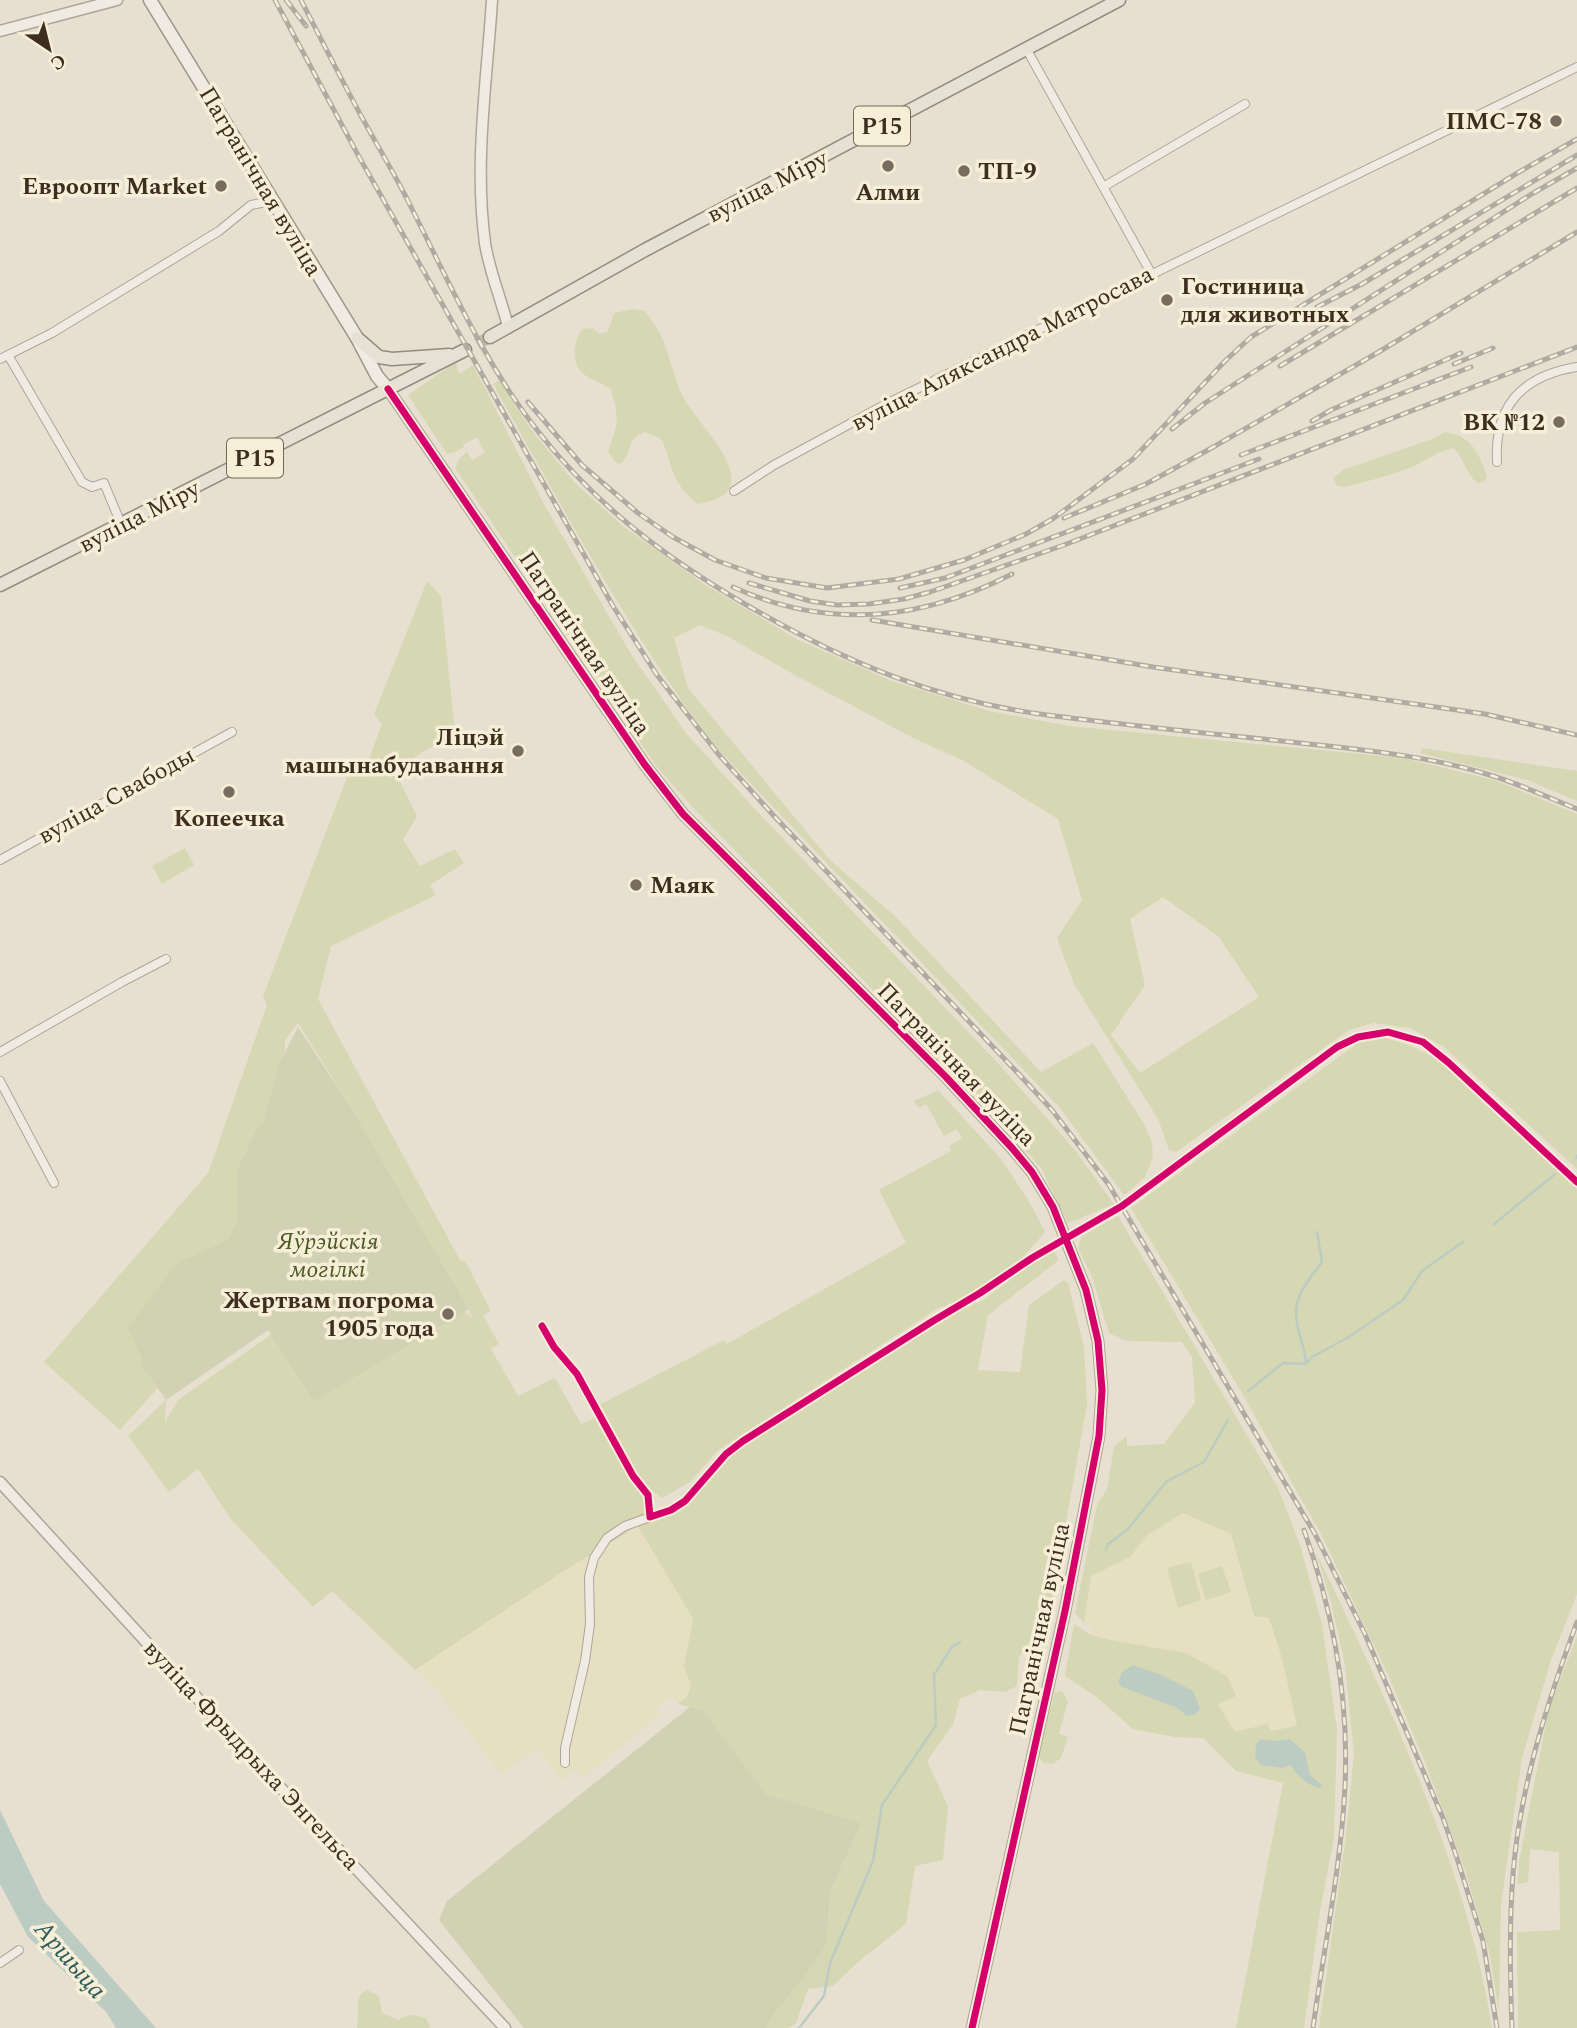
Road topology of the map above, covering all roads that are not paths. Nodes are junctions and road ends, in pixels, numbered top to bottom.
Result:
1 (117, 0) edge
2 (150, 0) edge
3 (492, 0) edge
4 (1119, 0) edge
5 (0, 31) edge
6 (1027, 50) junction
7 (1577, 67) edge
8 (1245, 104) dead end
9 (1103, 187) junction
10 (272, 201) junction
11 (1151, 273) junction
12 (508, 326) junction
13 (490, 337) tunnel mouth
14 (357, 338) junction
15 (4, 357) edge
16 (1577, 367) edge
17 (388, 389) junction
18 (1497, 462) dead end
19 (734, 491) dead end
20 (121, 524) junction
21 (0, 585) edge
22 (232, 732) dead end
23 (0, 860) edge
24 (166, 959) dead end
25 (0, 1052) edge
26 (0, 1081) edge
27 (1577, 1182) edge
28 (54, 1183) dead end
29 (1066, 1238) junction
30 (542, 1326) dead end
31 (0, 1482) edge
32 (650, 1517) junction
33 (565, 1763) dead end
34 (19, 1950) dead end
35 (0, 1963) edge
36 (505, 2028) edge
37 (972, 2028) edge

1 - 5 street
2 - 10 main road, Пагранічная вуліца
3 - 12 street
4 - 6 main road, вуліца Міру / Р15
6 - 9 street
6 - 12 main road, вуліца Міру / Р15
7 - 11 street, вуліца Аляксандра Матросава
8 - 9 street
9 - 11 street
10 - 14 main road, Пагранічная вуліца
10 - 15 street
11 - 19 street, вуліца Аляксандра Матросава
12 - 13 main road, вуліца Міру / Р15
14 - 17 main road, Пагранічная вуліца
14 - 17 main road, вуліца Міру / Р15
15 - 20 street
16 - 18 street
17 - 20 main road, вуліца Міру / Р15
17 - 29 street, Пагранічная вуліца
20 - 21 main road, вуліца Міру / Р15
22 - 23 street, вуліца Свабоды
24 - 25 street
26 - 28 street
27 - 29 street
29 - 32 street
29 - 37 street, Пагранічная вуліца
30 - 32 street
31 - 36 street, вуліца Фрыдрыха Энгельса
32 - 33 street
34 - 35 street

